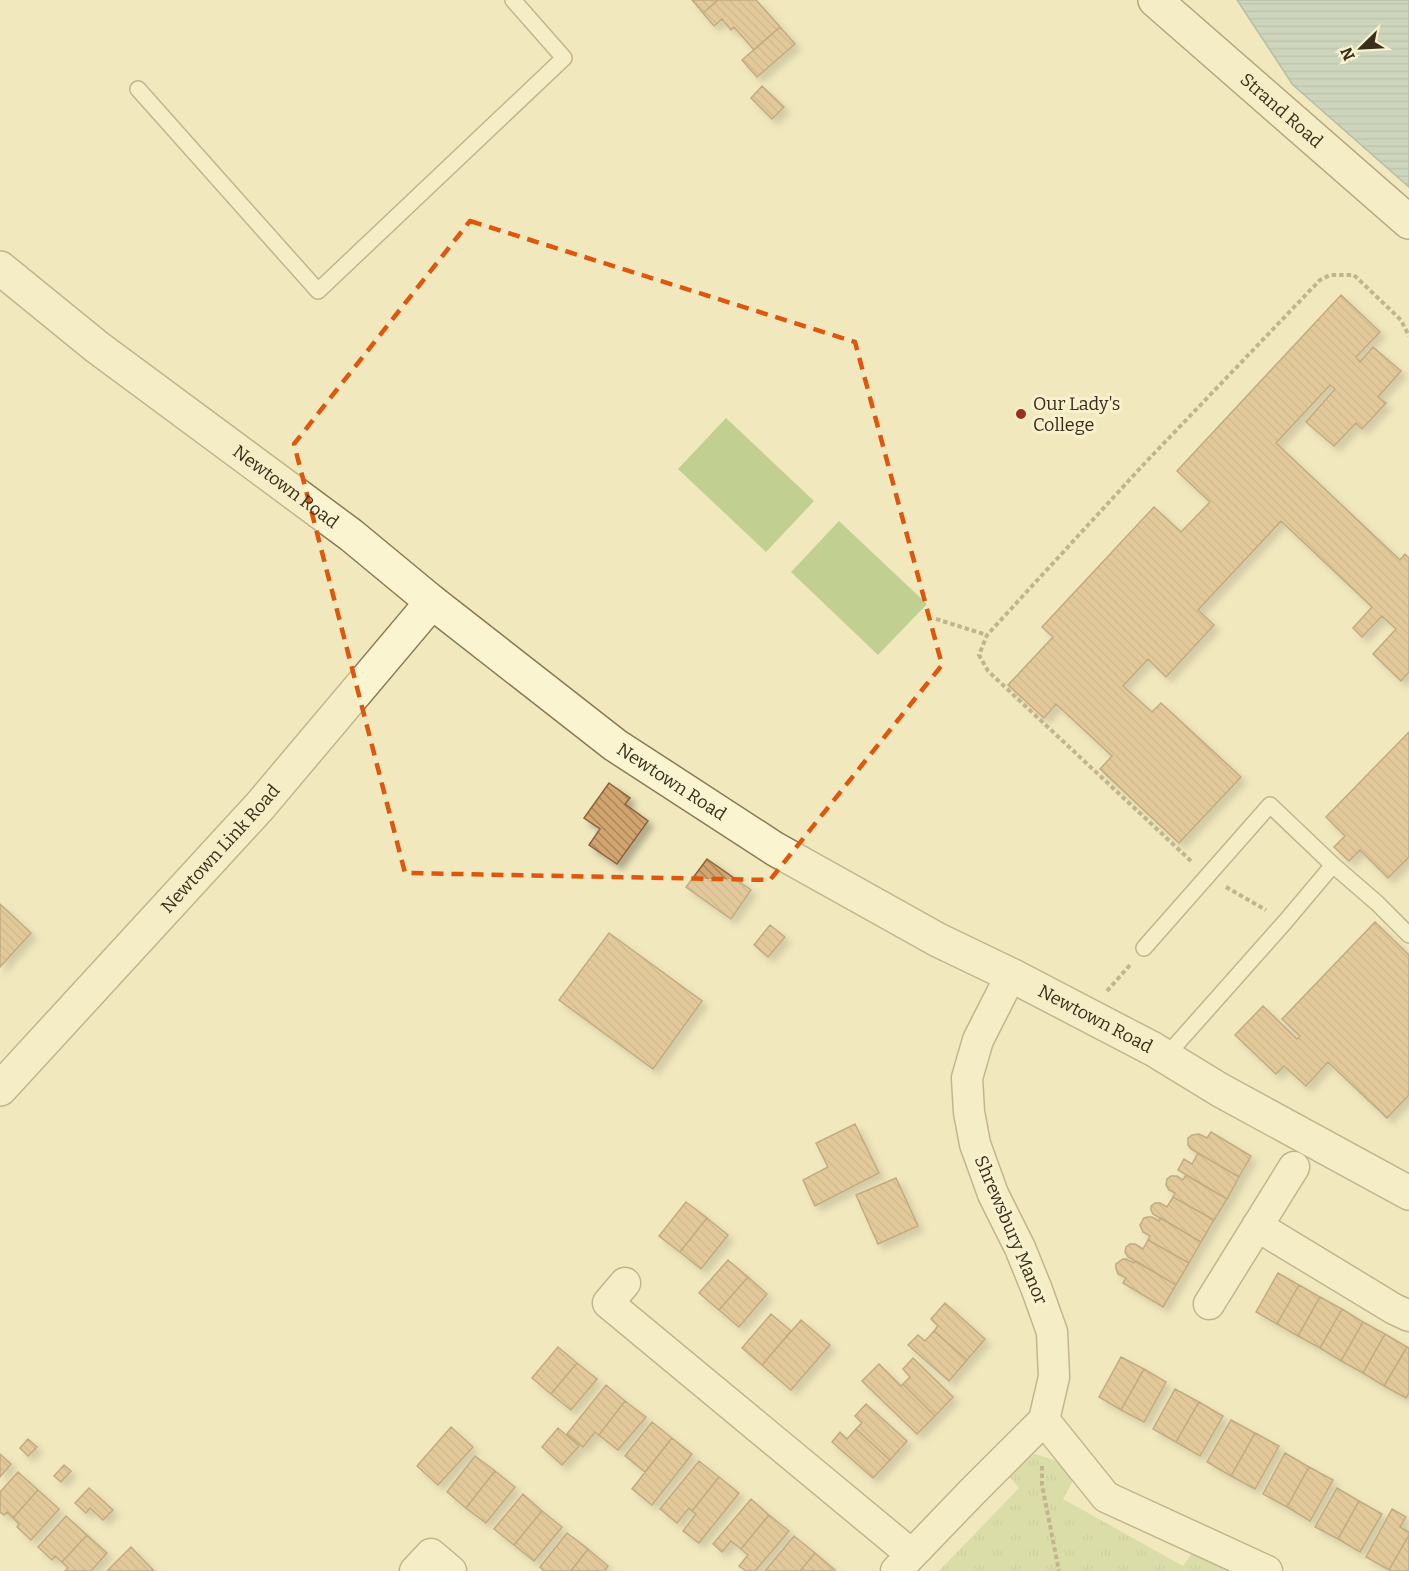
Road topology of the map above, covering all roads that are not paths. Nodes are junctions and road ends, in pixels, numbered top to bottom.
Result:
1 (513, 0) edge
2 (1155, 0) edge
3 (138, 89) dead end
4 (1409, 222) edge
5 (0, 268) edge
6 (432, 602) junction
7 (1333, 864) junction
8 (1409, 935) edge
9 (1144, 948) road end
10 (1011, 975) junction
11 (1166, 1056) junction
12 (0, 1089) edge
13 (1294, 1167) dead end
14 (1409, 1193) edge
15 (1257, 1226) junction
16 (625, 1283) dead end
17 (1209, 1304) dead end
18 (1409, 1316) edge
19 (1044, 1420) junction
20 (903, 1562) edge
21 (415, 1571) edge
22 (451, 1571) edge
23 (1267, 1571) edge

1 - 3 lane
2 - 4 street, Strand Road
5 - 6 street, Newtown Road
6 - 10 street, Newtown Road
6 - 12 street, Newtown Link Road
7 - 8 lane
7 - 9 lane
7 - 11 lane
10 - 11 street, Newtown Road
10 - 19 street, Shrewsbury Manor
11 - 14 street, Newtown Road
13 - 15 street
15 - 17 street
15 - 18 street
16 - 20 street
19 - 20 street
19 - 23 street
21 - 22 street

